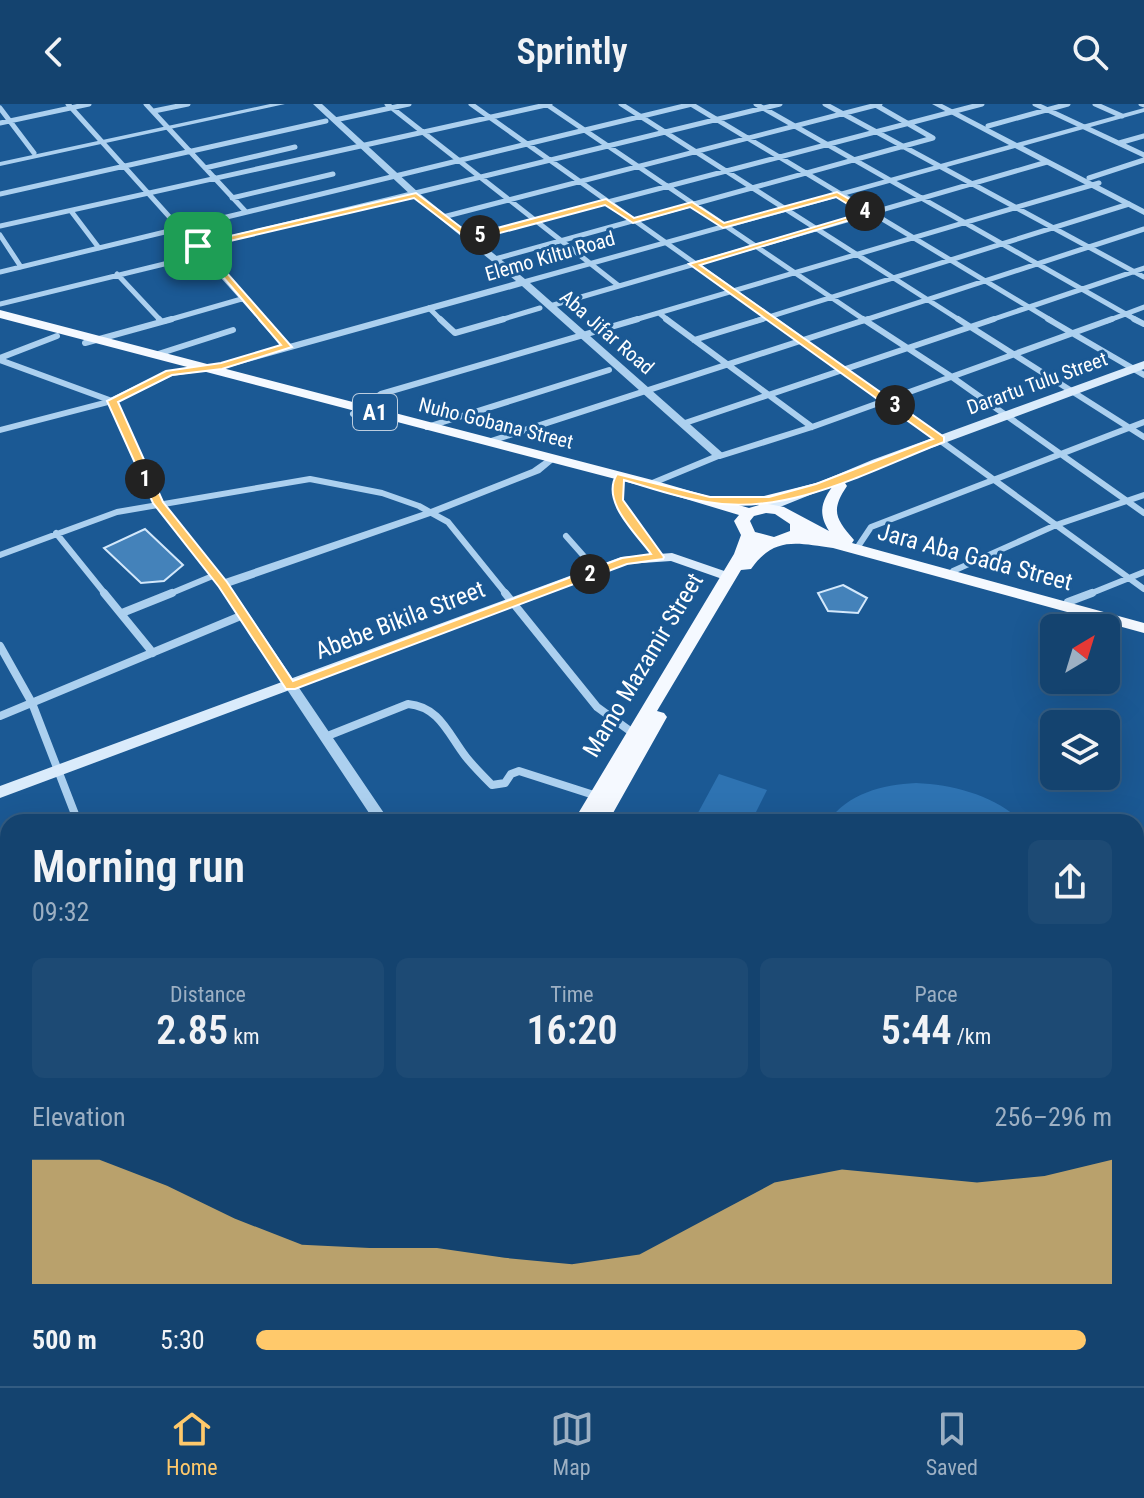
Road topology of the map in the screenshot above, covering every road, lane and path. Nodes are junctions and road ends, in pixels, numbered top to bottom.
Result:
1 (89, 104) edge
2 (146, 104) edge
3 (188, 104) edge
4 (264, 104) edge
5 (281, 104) edge
6 (306, 104) edge
7 (317, 104) edge
8 (409, 104) edge
9 (471, 104) edge
10 (548, 104) edge
11 (621, 104) edge
12 (691, 104) edge
13 (756, 104) edge
14 (780, 104) edge
15 (825, 104) edge
16 (876, 104) edge
17 (936, 104) edge
18 (982, 104) edge
19 (1035, 104) edge
20 (1068, 104) edge
21 (1095, 104) edge
22 (69, 106) edge
23 (390, 106) edge
24 (1143, 106) edge
25 (0, 108) edge
26 (763, 108) junction
27 (951, 108) edge
28 (1047, 110) junction
29 (154, 111) junction
30 (843, 114) junction
31 (639, 116) junction
32 (1122, 116) junction
33 (490, 118) junction
34 (717, 120) junction
35 (10, 121) junction
36 (330, 121) junction
37 (0, 123) edge
38 (908, 123) junction
39 (168, 126) junction
40 (794, 126) junction
41 (988, 126) junction
42 (1084, 127) junction
43 (582, 129) junction
44 (875, 131) junction
45 (424, 133) junction
46 (665, 133) junction
47 (1144, 136) edge
48 (747, 138) junction
49 (100, 141) junction
50 (525, 143) junction
51 (1118, 143) junction
52 (826, 144) junction
53 (1018, 144) junction
54 (295, 147) dead end
55 (362, 147) junction
56 (608, 147) junction
57 (903, 147) junction
58 (190, 152) junction
59 (694, 152) junction
60 (34, 153) junction
61 (778, 157) junction
62 (1144, 158) edge
63 (457, 159) junction
64 (853, 160) junction
65 (550, 161) junction
66 (0, 162) edge
67 (1047, 162) junction
68 (124, 166) junction
69 (937, 166) junction
70 (637, 167) junction
71 (205, 168) junction
72 (724, 171) junction
73 (333, 174) dead end
74 (805, 174) junction
75 (390, 175) junction
76 (482, 178) junction
77 (216, 179) junction
78 (887, 180) junction
79 (579, 182) junction
80 (1093, 182) junction
81 (970, 184) junction
82 (665, 186) junction
83 (751, 189) junction
84 (0, 194) edge
85 (149, 194) junction
86 (837, 194) junction
87 (413, 196) junction
88 (232, 198) junction
89 (920, 199) junction
90 (509, 200) junction
91 (606, 202) junction
92 (1129, 204) junction
93 (692, 205) junction
94 (1015, 208) junction
95 (783, 209) junction
96 (1144, 209) edge
97 (71, 211) junction
98 (246, 212) junction
99 (869, 213) junction
100 (443, 217) junction
101 (535, 221) junction
102 (633, 221) junction
103 (963, 223) junction
104 (0, 226) edge
105 (723, 226) junction
106 (181, 228) junction
107 (1052, 228) junction
108 (814, 229) junction
109 (1144, 229) edge
110 (0, 235) edge
111 (470, 238) junction
112 (911, 238) junction
113 (561, 240) junction
114 (663, 243) junction
115 (1000, 244) junction
116 (198, 246) junction
117 (754, 247) junction
118 (1088, 247) junction
119 (99, 248) junction
120 (205, 254) junction
121 (855, 255) junction
122 (495, 259) junction
123 (949, 261) junction
124 (590, 263) junction
125 (694, 264) junction
126 (1035, 264) junction
127 (21, 267) junction
128 (1144, 268) edge
129 (0, 272) edge
130 (1133, 272) junction
131 (793, 273) junction
132 (117, 274) junction
133 (1144, 277) edge
134 (892, 278) junction
135 (983, 281) junction
136 (518, 283) junction
137 (619, 286) junction
138 (1080, 290) junction
139 (732, 292) junction
140 (245, 298) junction
141 (830, 298) junction
142 (927, 300) junction
143 (0, 304) edge
144 (545, 307) junction
145 (1144, 307) edge
146 (429, 308) junction
147 (1028, 308) junction
148 (659, 313) junction
149 (0, 314) edge
150 (1126, 314) junction
151 (768, 317) junction
152 (0, 320) edge
153 (864, 320) junction
154 (161, 321) junction
155 (1144, 324) edge
156 (970, 327) junction
157 (233, 330) dead end
158 (1074, 333) junction
159 (57, 336) junction
160 (579, 337) junction
161 (694, 340) junction
162 (90, 341) junction
163 (801, 341) junction
164 (287, 347) junction
165 (906, 349) junction
166 (1016, 353) junction
167 (155, 355) junction
168 (0, 359) edge
169 (726, 365) junction
170 (193, 368) junction
171 (609, 370) junction
172 (842, 370) junction
173 (1142, 371) edge
174 (952, 377) junction
175 (642, 392) junction
176 (1077, 394) junction
177 (767, 396) junction
178 (888, 400) junction
179 (112, 401) junction
180 (357, 411) junction
181 (1008, 419) junction
182 (1144, 422) edge
183 (685, 423) junction
184 (427, 427) junction
185 (812, 427) junction
186 (1130, 428) junction
187 (0, 430) edge
188 (1144, 437) edge
189 (488, 442) junction
190 (945, 443) junction
191 (1059, 454) junction
192 (716, 457) junction
193 (550, 461) junction
194 (994, 479) junction
195 (619, 480) junction
196 (651, 484) junction
197 (820, 486) junction
198 (840, 486) junction
199 (1144, 495) edge
200 (1128, 501) junction
201 (158, 503) junction
202 (710, 505) junction
203 (765, 508) junction
204 (432, 512) junction
205 (1144, 513) edge
206 (747, 523) junction
207 (794, 525) junction
208 (1056, 525) junction
209 (56, 533) junction
210 (566, 536) dead end
211 (826, 541) junction
212 (769, 542) junction
213 (854, 543) junction
214 (0, 555) edge
215 (746, 556) junction
216 (659, 557) junction
217 (597, 571) junction
218 (1144, 572) edge
219 (951, 574) junction
220 (1129, 578) junction
221 (219, 580) junction
222 (728, 584) junction
223 (1144, 589) edge
224 (1068, 602) junction
225 (512, 603) junction
226 (122, 613) junction
227 (243, 615) junction
228 (1144, 622) edge
229 (1144, 628) edge
230 (0, 646) edge
231 (153, 653) junction
232 (290, 686) junction
233 (32, 703) junction
234 (0, 716) edge
235 (325, 737) junction
236 (639, 737) junction
237 (57, 771) junction
238 (0, 792) edge
239 (604, 798) junction
240 (75, 814) edge
241 (378, 814) edge
242 (589, 814) edge
243 (600, 814) edge

1 - 22 street
2 - 29 street
3 - 29 street
4 - 39 street
5 - 39 street
6 - 36 street, Aba Jifar Road
7 - 36 street, Aba Jifar Road
8 - 23 street
9 - 33 street
10 - 33 street
10 - 43 street
11 - 31 street
12 - 31 street
12 - 34 street
13 - 26 street
14 - 26 street
15 - 30 street
16 - 30 street
16 - 38 street
17 - 27 street
18 - 27 street
19 - 28 street
20 - 28 street
21 - 32 street
22 - 35 street
22 - 49 street
23 - 36 street
23 - 45 street
24 - 32 street, Elemo Kiltu Road
25 - 35 street
26 - 34 street
26 - 40 street
27 - 38 street
27 - 41 street
27 - 53 street
28 - 41 street
28 - 42 street
29 - 39 street
30 - 40 street
30 - 44 street
31 - 43 street
31 - 46 street
32 - 42 street, Elemo Kiltu Road
33 - 45 street
33 - 50 street
34 - 46 street
34 - 48 street
35 - 37 street
35 - 60 street
36 - 55 street, Aba Jifar Road
36 - 58 street
38 - 44 street
38 - 57 street
39 - 49 street
39 - 58 street
40 - 48 street
40 - 52 street
41 - 53 street
42 - 51 street
42 - 53 street, Elemo Kiltu Road
43 - 50 street
43 - 56 street
44 - 52 street
44 - 57 street
45 - 55 street
45 - 63 street
46 - 56 street
46 - 59 street
47 - 51 street
48 - 59 street
48 - 61 street
49 - 60 street
49 - 66 street
49 - 68 street
50 - 63 street
50 - 65 street
51 - 62 street
52 - 61 street
52 - 64 street
53 - 67 street
53 - 69 street, Elemo Kiltu Road
53 - 80 street
54 - 71 street
55 - 75 street, Aba Jifar Road
55 - 77 street
56 - 65 street
56 - 70 street
57 - 64 street
57 - 69 street
58 - 68 street
58 - 71 street
59 - 70 street
59 - 72 street
60 - 66 street
61 - 72 street
61 - 74 street
62 - 80 street
63 - 75 street
63 - 76 street
64 - 74 street
64 - 78 street
65 - 76 street
65 - 79 street
67 - 80 street
67 - 81 street
68 - 84 street
68 - 85 street
69 - 78 street, Elemo Kiltu Road
69 - 81 street
70 - 79 street
70 - 82 street
71 - 77 street
72 - 82 street
72 - 83 street
73 - 88 street
74 - 83 street
74 - 86 street
75 - 87 street, Aba Jifar Road
75 - 98 street
76 - 87 street
76 - 90 street
77 - 85 street
77 - 88 street
78 - 86 street, Elemo Kiltu Road
78 - 89 street
79 - 90 street
79 - 91 street
80 - 92 street
80 - 94 street
80 - 96 street
81 - 89 street
81 - 94 street
82 - 91 street
82 - 93 street
83 - 93 street
83 - 95 street
85 - 97 street
85 - 106 street
86 - 95 street, Elemo Kiltu Road
86 - 99 street
87 - 100 street, Aba Jifar Road
87 - 116 street
87 - 136 street, Aba Jifar Road
88 - 98 street
89 - 99 street
89 - 103 street
90 - 100 street
90 - 101 street
91 - 101 street
91 - 102 street
92 - 96 street
92 - 107 street
93 - 102 street
93 - 105 street
94 - 103 street
94 - 107 street
95 - 105 street, Elemo Kiltu Road
95 - 108 street
97 - 104 street
97 - 119 street
98 - 106 street
99 - 108 street
99 - 112 street
100 - 111 street, Aba Jifar Road
101 - 111 street
101 - 113 street
102 - 113 street
102 - 114 street
103 - 112 street
103 - 115 street
105 - 114 street, Elemo Kiltu Road
105 - 117 street
106 - 116 street
106 - 119 street
107 - 115 street
107 - 118 street
108 - 117 street
108 - 121 street
109 - 118 street
110 - 127 street
111 - 122 street, Aba Jifar Road
112 - 121 street
112 - 123 street
113 - 122 street
113 - 124 street
114 - 124 street, Elemo Kiltu Road
114 - 125 street
115 - 123 street
115 - 126 street
116 - 120 street
117 - 125 street
117 - 131 street
118 - 126 street
118 - 130 street
119 - 127 street
120 - 132 street
120 - 140 street
121 - 131 street
121 - 134 street
122 - 136 street, Aba Jifar Road
123 - 134 street
123 - 135 street
124 - 136 street, Elemo Kiltu Road
124 - 137 street
125 - 137 street
125 - 139 street
126 - 135 street
126 - 138 street
127 - 129 street
128 - 130 street
130 - 133 street
130 - 138 street
131 - 139 street
131 - 141 street
132 - 143 street
132 - 154 street
134 - 141 street
134 - 142 street
135 - 142 street
135 - 147 street
136 - 144 street, Aba Jifar Road
136 - 146 street, Elemo Kiltu Road
137 - 144 street
138 - 147 street
138 - 150 street
139 - 148 street
139 - 151 street
140 - 154 street
140 - 164 street
141 - 151 street
141 - 153 street
142 - 153 street
142 - 156 street
144 - 146 street
144 - 160 street, Aba Jifar Road
145 - 150 street
146 - 164 street, Elemo Kiltu Road
147 - 156 street
147 - 158 street
148 - 160 street
148 - 161 street
149 - 162 main road, Nuho Gobana Street / A1
150 - 155 street
150 - 158 street
151 - 161 street
151 - 163 street
152 - 159 main road, Nuho Gobana Street / A1
153 - 163 street
153 - 165 street
154 - 162 street
156 - 165 street
156 - 166 street
157 - 167 street
158 - 166 street
158 - 173 street
159 - 162 main road, Nuho Gobana Street / A1
159 - 168 street
160 - 171 street, Aba Jifar Road
160 - 175 street, Aba Jifar Road
160 - 180 street
161 - 169 street
162 - 167 main road, Nuho Gobana Street / A1
162 - 170 main road, Nuho Gobana Street / A1
163 - 169 street
163 - 172 street
164 - 170 street, Elemo Kiltu Road
165 - 172 street
165 - 174 street
166 - 174 street
166 - 176 street
167 - 170 main road, Nuho Gobana Street / A1
168 - 179 street
169 - 175 street
169 - 177 street
170 - 179 street, Elemo Kiltu Road
170 - 180 main road, Nuho Gobana Street / A1
171 - 175 street, Aba Jifar Road
171 - 184 street
172 - 177 street
172 - 178 street
173 - 176 main road, Darartu Tulu Street
174 - 178 street
174 - 181 street
175 - 183 street, Aba Jifar Road
175 - 189 street
175 - 192 street, Aba Jifar Road
176 - 181 main road, Darartu Tulu Street
176 - 186 street
177 - 183 street
177 - 185 street
178 - 185 street
178 - 190 street
179 - 187 street, Elemo Kiltu Road
179 - 201 street
180 - 184 main road, Nuho Gobana Street / A1
180 - 193 main road, Nuho Gobana Street / A1
181 - 190 main road, Darartu Tulu Street
181 - 191 street
182 - 186 street
183 - 192 street, Aba Jifar Road
184 - 189 main road, Nuho Gobana Street / A1
185 - 192 street
186 - 188 street
186 - 191 street
189 - 193 main road, Nuho Gobana Street / A1
190 - 194 street
190 - 197 main road, Darartu Tulu Street
190 - 198 main road, Darartu Tulu Street
191 - 194 street
191 - 200 street
192 - 196 street
193 - 195 main road, Nuho Gobana Street / A1
193 - 204 street
194 - 208 street
194 - 213 street
195 - 196 main road, Nuho Gobana Street / A1
195 - 202 main road, Nuho Gobana Street / A1
195 - 216 street
196 - 202 main road, Nuho Gobana Street / A1
197 - 202 main road
197 - 203 main road, Darartu Tulu Street
198 - 207 main road, Darartu Tulu Street
198 - 213 main road
199 - 200 street
200 - 205 street
200 - 208 street
201 - 204 street
201 - 209 street
201 - 221 street
202 - 206 main road, Nuho Gobana Street / A1
202 - 215 main road
203 - 206 main road
203 - 207 main road
204 - 221 street
204 - 225 street
206 - 212 main road, Nuho Gobana Street
206 - 215 main road, Mamo Mazamir Street
207 - 211 main road, Jara Aba Gada Street
207 - 212 main road
207 - 213 main road, Jara Aba Gada Street
208 - 219 street
208 - 220 street
209 - 214 street
209 - 226 street
210 - 217 street
211 - 215 main road
211 - 219 main road, Jara Aba Gada Street
212 - 215 main road, Mamo Mazamir Street
213 - 219 main road, Jara Aba Gada Street
215 - 222 main road, Mamo Mazamir Street
216 - 217 main road, Abebe Bikila Street
216 - 222 main road, Abebe Bikila Street
217 - 225 main road, Abebe Bikila Street
218 - 220 street
219 - 224 main road, Jara Aba Gada Street
219 - 229 main road, Jara Aba Gada Street
220 - 223 street
220 - 224 street
221 - 226 street
221 - 227 street
222 - 236 main road, Mamo Mazamir Street
224 - 228 main road, Jara Aba Gada Street
225 - 232 main road, Abebe Bikila Street
225 - 236 street
226 - 231 street
227 - 231 street
227 - 232 street
230 - 233 street
231 - 233 street
232 - 235 street
232 - 237 main road, Abebe Bikila Street
233 - 234 street
233 - 237 street
235 - 239 street
235 - 241 street
236 - 239 main road, Mamo Mazamir Street
237 - 238 main road, Abebe Bikila Street
237 - 240 street
239 - 242 main road, Mamo Mazamir Street
239 - 243 main road, Mamo Mazamir Street

